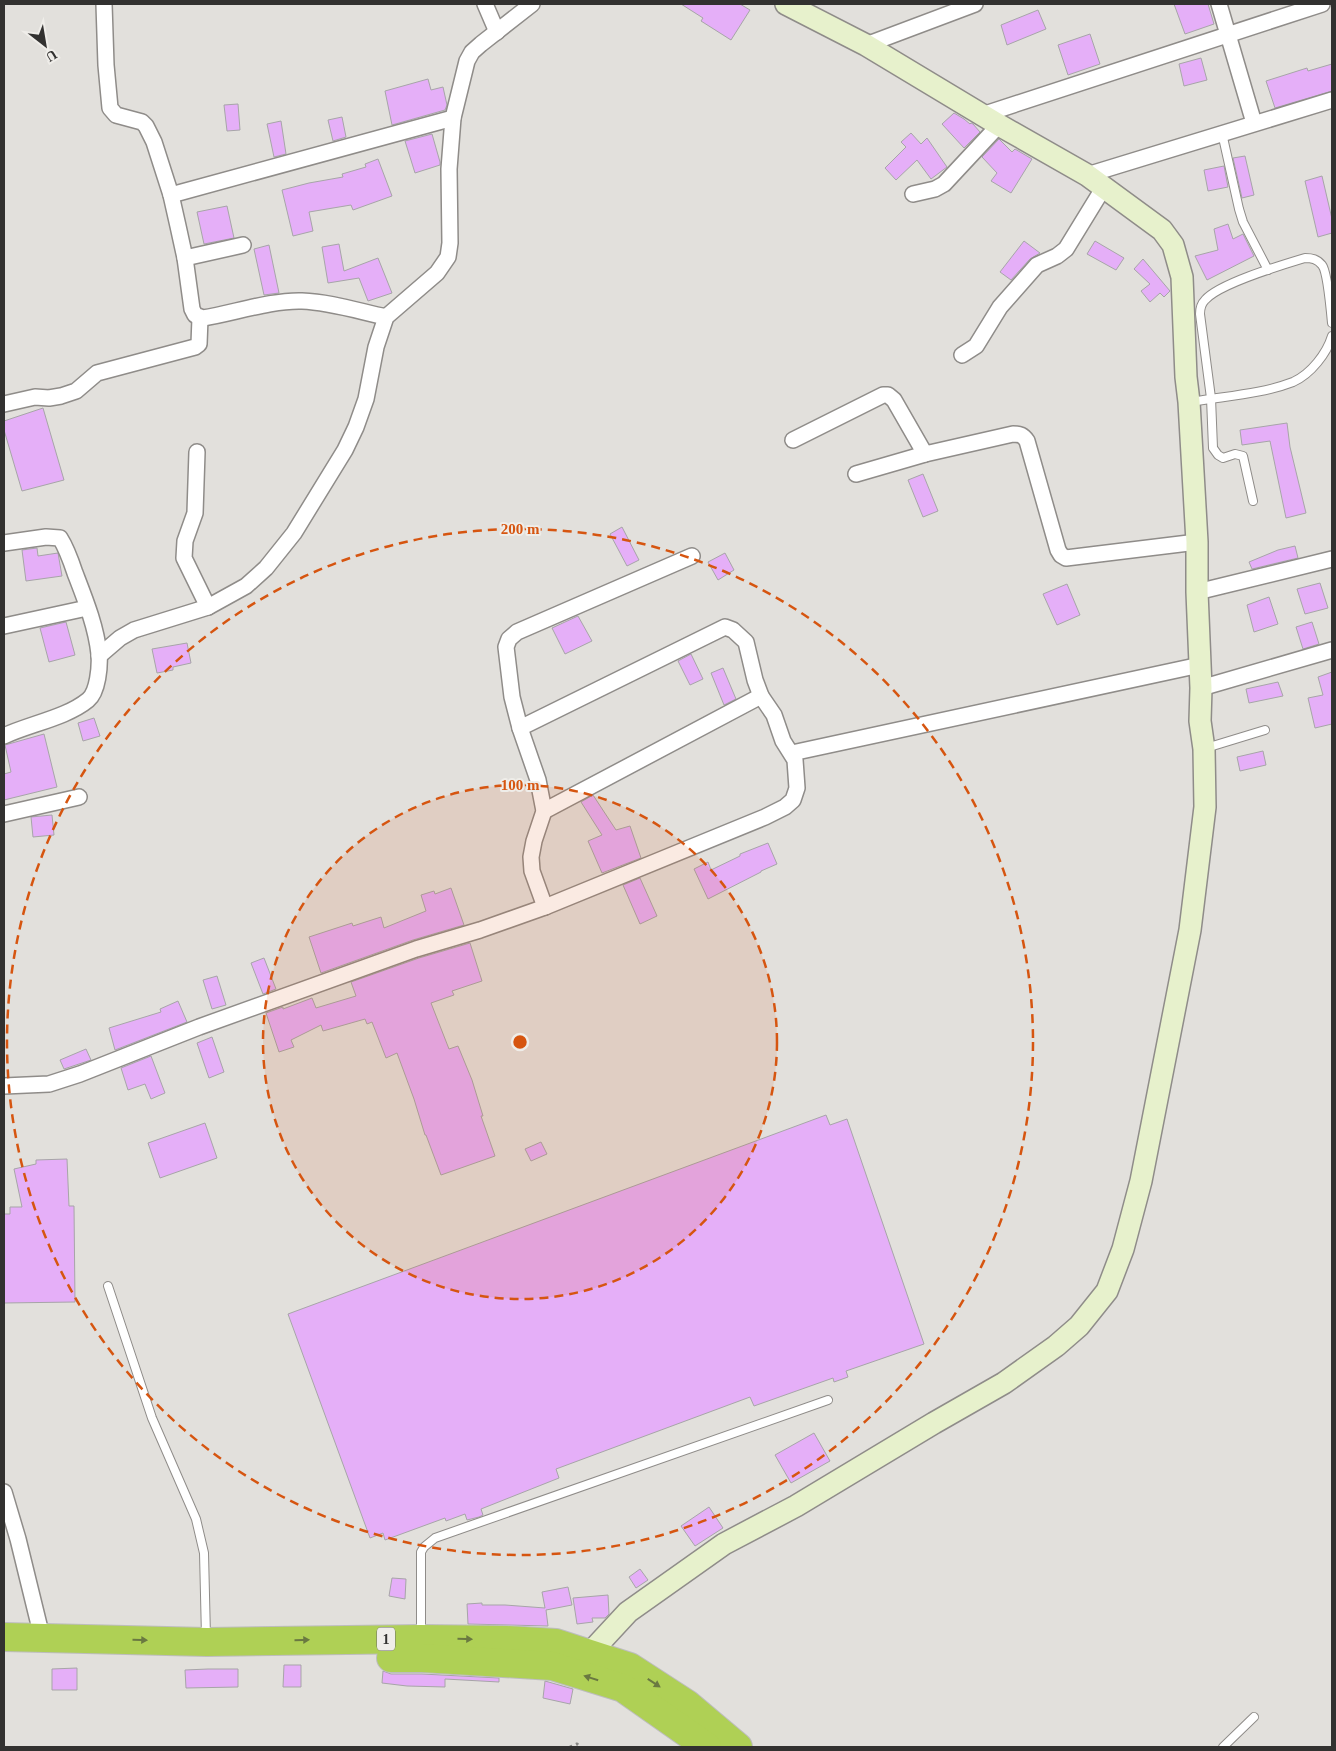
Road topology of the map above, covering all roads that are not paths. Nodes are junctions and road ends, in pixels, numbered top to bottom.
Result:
1 (104, 4) edge
2 (485, 4) edge
3 (532, 4) edge
4 (786, 4) edge
5 (975, 4) edge
6 (1219, 4) edge
7 (1322, 4) edge
8 (497, 32) junction
9 (1228, 34) junction
10 (866, 45) junction
11 (1332, 100) edge
12 (453, 118) junction
13 (990, 120) junction
14 (1254, 123) junction
15 (1222, 133) junction
16 (1087, 175) junction
17 (1104, 187) junction
18 (913, 194) dead end
19 (171, 195) junction
20 (244, 245) dead end
21 (185, 258) junction
22 (1268, 270) junction
23 (386, 317) junction
24 (200, 318) junction
25 (1332, 323) edge
26 (1332, 336) edge
27 (962, 356) dead end
28 (1211, 398) junction
29 (1190, 402) junction
30 (4, 404) edge
31 (793, 440) dead end
32 (197, 452) dead end
33 (925, 454) junction
34 (856, 474) dead end
35 (1252, 501) dead end
36 (1197, 542) junction
37 (4, 543) edge
38 (692, 556) dead end
39 (1332, 559) edge
40 (1197, 592) junction
41 (208, 607) junction
42 (87, 608) junction
43 (4, 626) edge
44 (1332, 650) edge
45 (99, 656) junction
46 (1200, 665) junction
47 (1201, 688) junction
48 (761, 696) junction
49 (520, 728) junction
50 (1265, 730) dead end
51 (4, 736) edge
52 (1204, 749) junction
53 (792, 753) junction
54 (79, 797) dead end
55 (544, 811) junction
56 (4, 814) edge
57 (545, 907) junction
58 (4, 1086) edge
59 (108, 1286) dead end
60 (828, 1400) dead end
61 (4, 1492) edge
62 (4, 1638) edge
63 (42, 1638) junction
64 (421, 1639) junction
65 (207, 1642) junction
66 (4, 1654) edge
67 (590, 1654) junction
68 (626, 1678) junction
69 (1254, 1717) dead end
70 (707, 1747) edge
71 (738, 1747) edge
72 (1223, 1747) edge

1 - 19 street
2 - 8 street
3 - 8 street
4 - 10 main road
5 - 10 street
6 - 9 street
7 - 9 street
8 - 12 street
9 - 13 street
9 - 14 street
10 - 13 main road
11 - 14 street
12 - 19 street
12 - 23 street
13 - 16 main road
13 - 18 street
14 - 15 street
15 - 16 street
15 - 22 lane
16 - 17 main road
17 - 27 street
17 - 29 main road
19 - 21 street
20 - 21 street
21 - 24 street
22 - 25 lane
22 - 28 lane
23 - 24 street
23 - 41 street
24 - 30 street
26 - 28 lane
28 - 29 lane
28 - 35 lane
29 - 36 main road
31 - 33 street
32 - 41 street
33 - 34 street
33 - 36 street
36 - 40 main road
37 - 42 street
38 - 49 street
39 - 40 street
40 - 46 main road
41 - 45 street
42 - 43 street
42 - 45 street
44 - 47 street
45 - 51 street
46 - 47 main road
46 - 53 street
47 - 52 main road
48 - 49 street
48 - 53 street
48 - 55 street
49 - 55 street
50 - 52 lane
52 - 67 main road
53 - 57 street
54 - 56 street
55 - 57 street
57 - 58 street
59 - 65 lane
60 - 64 lane
61 - 63 street
62 - 63 highway, 1
63 -> 65 highway, 1
65 -> 64 highway, 1
64 -> 67 highway, 1
68 -> 66 highway, 1
67 - 68 highway, 1
68 - 70 highway, 1
68 -> 71 highway, 1
69 - 72 lane

